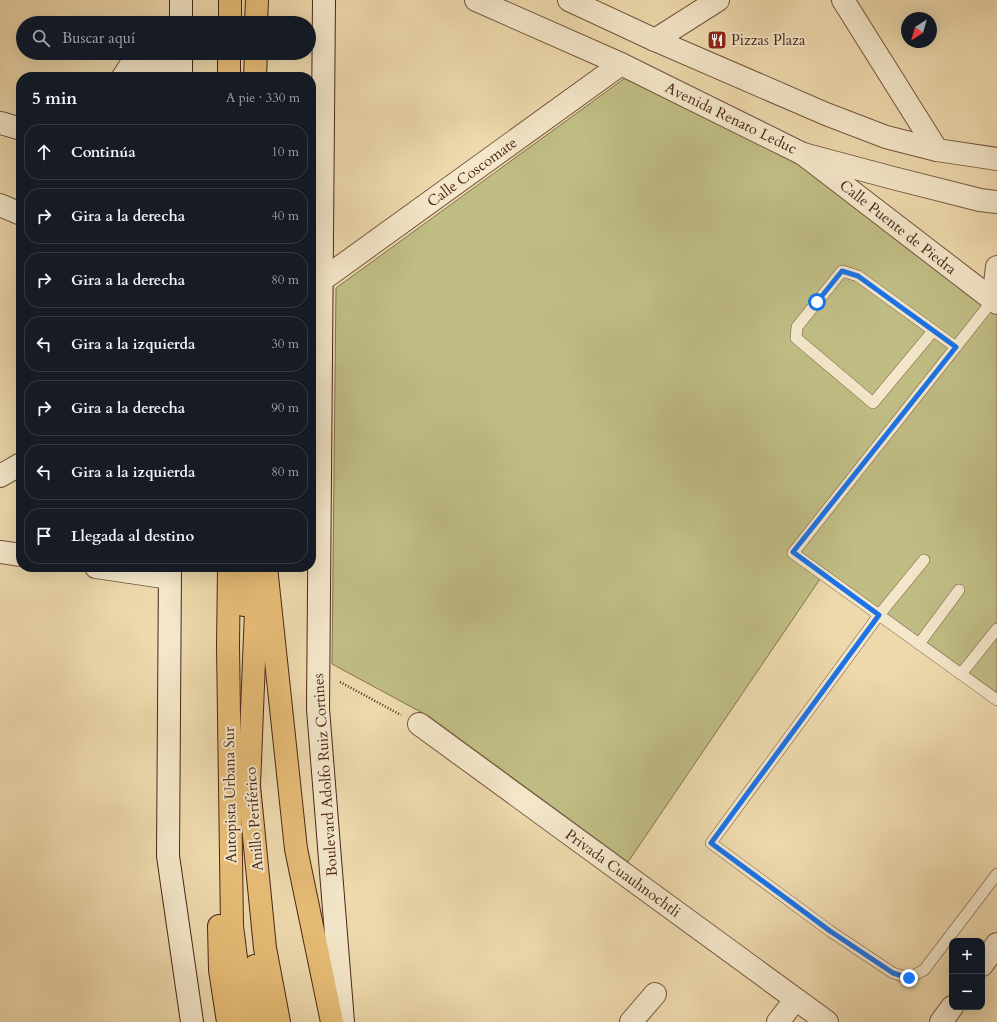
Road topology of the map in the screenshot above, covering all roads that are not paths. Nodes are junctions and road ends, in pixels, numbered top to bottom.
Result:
1 (181, 0) edge
2 (230, 0) edge
3 (237, 0) edge
4 (257, 0) edge
5 (268, 0) edge
6 (324, 0) edge
7 (476, 0) edge
8 (569, 0) edge
9 (718, 0) edge
10 (843, 0) edge
11 (181, 16) edge
12 (230, 16) edge
13 (237, 16) edge
14 (256, 16) edge
15 (268, 16) edge
16 (655, 40) junction
17 (229, 60) edge
18 (237, 60) edge
19 (256, 60) edge
20 (267, 60) edge
21 (181, 64) edge
22 (621, 64) junction
23 (126, 72) edge
24 (229, 72) edge
25 (236, 72) edge
26 (255, 72) edge
27 (267, 72) edge
28 (937, 150) junction
29 (804, 154) junction
30 (997, 159) edge
31 (997, 202) edge
32 (0, 205) edge
33 (16, 212) edge
34 (997, 267) edge
35 (322, 280) junction
36 (995, 302) edge
37 (933, 331) junction
38 (956, 347) junction
39 (16, 467) edge
40 (0, 476) edge
41 (0, 552) edge
42 (16, 555) edge
43 (924, 560) dead end
44 (158, 572) edge
45 (222, 572) edge
46 (229, 572) edge
47 (245, 572) edge
48 (257, 572) edge
49 (267, 572) edge
50 (170, 573) edge
51 (959, 590) dead end
52 (879, 615) junction
53 (997, 629) edge
54 (919, 644) junction
55 (961, 674) junction
56 (997, 700) edge
57 (419, 724) road end
58 (997, 874) edge
59 (997, 944) edge
60 (985, 961) edge
61 (655, 994) dead end
62 (795, 1000) junction
63 (949, 1010) edge
64 (192, 1022) edge
65 (227, 1022) edge
66 (244, 1022) edge
67 (261, 1022) edge
68 (279, 1022) edge
69 (332, 1022) edge
70 (343, 1022) edge
71 (631, 1022) edge
72 (778, 1022) edge
73 (827, 1022) edge
74 (941, 1022) edge

1 - 11 street
2 - 12 highway
3 - 13 highway
4 - 14 highway
5 - 15 highway
6 - 35 street, Boulevard Adolfo Ruiz Cortines
7 - 22 street, Avenida Renato Leduc
8 - 16 street
9 - 16 street
10 - 28 street
16 - 28 street
17 - 24 highway
18 - 25 highway
19 - 26 highway
20 - 27 highway
21 - 23 street
22 - 29 street, Avenida Renato Leduc
22 - 35 street, Calle Coscomate
28 - 30 street
29 - 31 street, Avenida Renato Leduc
29 - 36 street, Calle Puente de Piedra
32 - 33 street
34 - 36 street
35 - 70 street, Boulevard Adolfo Ruiz Cortines
36 - 38 lane
37 - 37 lane
37 - 38 lane
38 - 52 lane
39 - 40 street
41 - 42 street
43 - 52 lane
44 - 50 street
45 - 65 highway
46 - 66 highway, Autopista Urbana Sur
47 - 67 highway, Autopista Urbana Sur
48 - 68 highway, Anillo Periférico
49 - 69 highway
50 - 64 street
51 - 54 lane
52 - 54 lane
52 - 58 lane
53 - 55 lane
54 - 55 lane
55 - 56 lane
57 - 62 street, Privada Cuauhnochtli
59 - 60 street
61 - 71 street
62 - 72 street
62 - 73 street, Privada Cuauhnochtli
63 - 74 street

